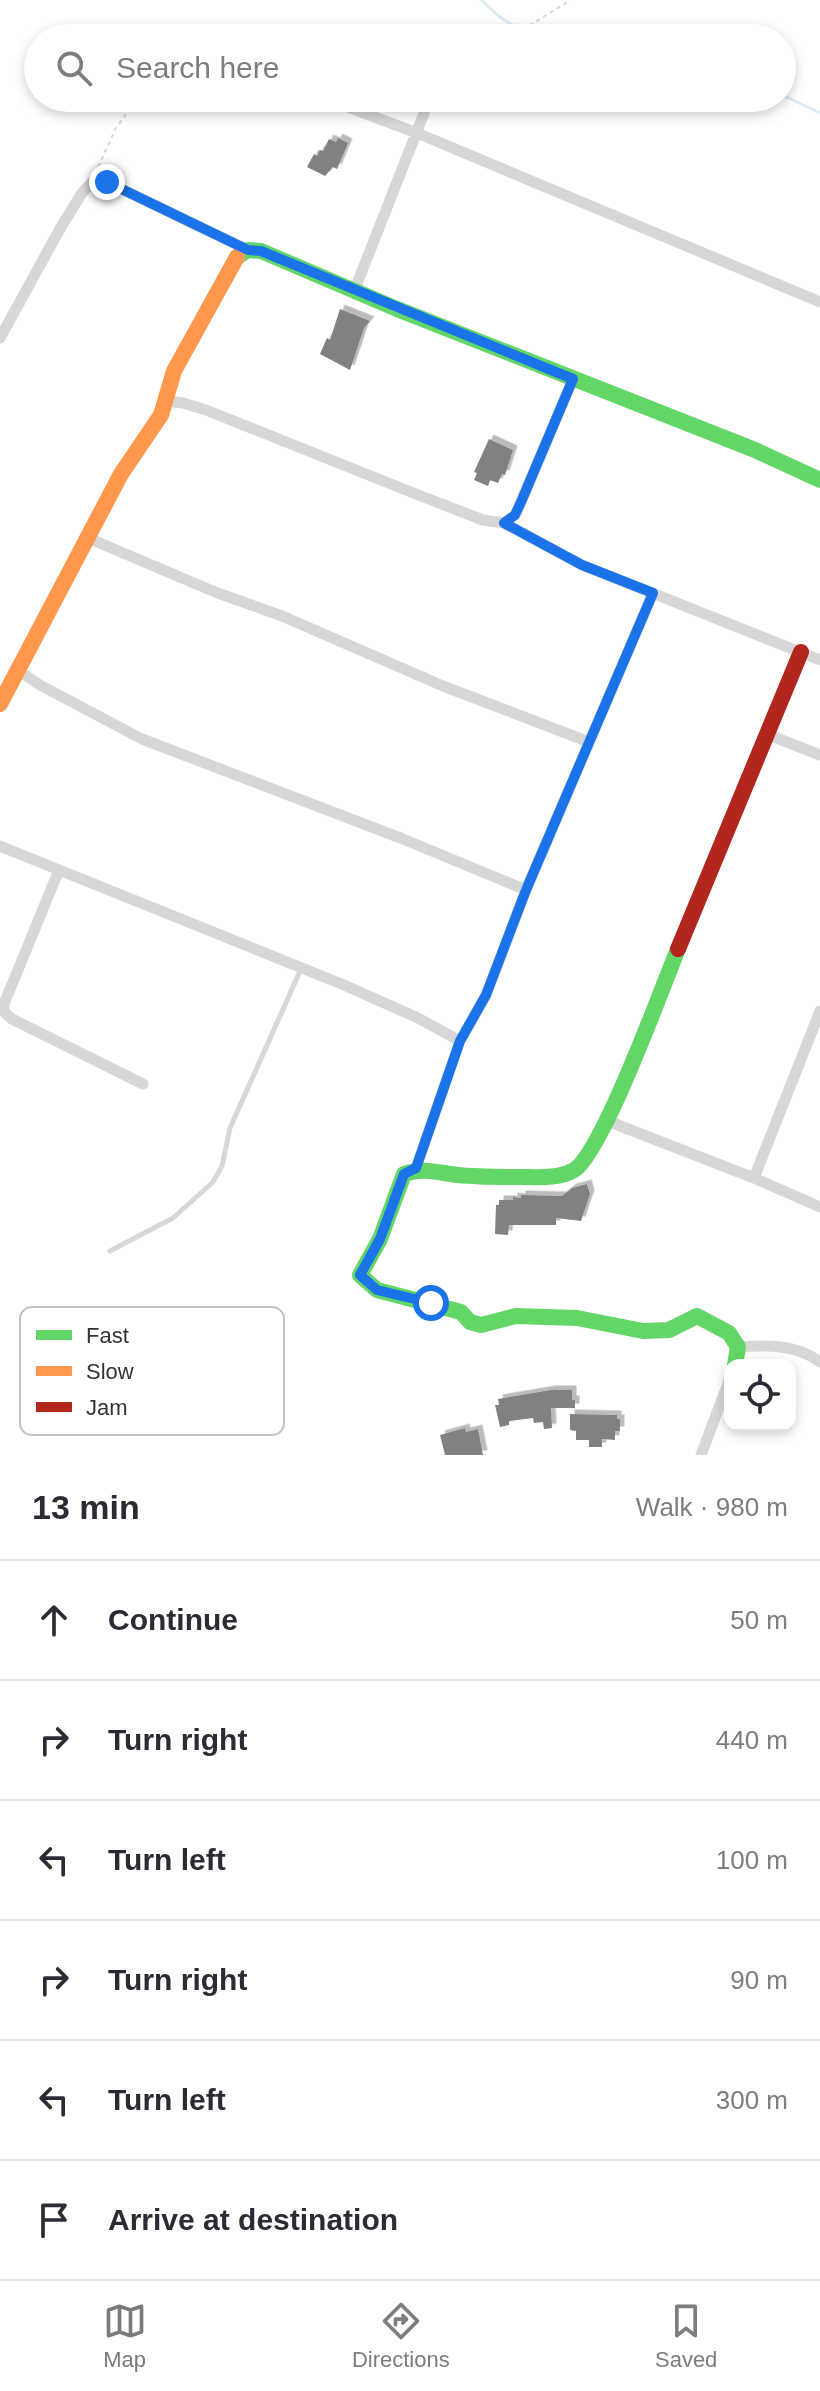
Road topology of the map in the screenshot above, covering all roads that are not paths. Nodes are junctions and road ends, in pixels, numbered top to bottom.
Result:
1 (361, 112) edge
2 (425, 112) edge
3 (417, 133) junction
4 (248, 250) junction
5 (355, 289) junction
6 (820, 302) edge
7 (0, 338) edge
8 (573, 379) junction
9 (165, 401) junction
10 (820, 480) edge
11 (504, 523) junction
12 (88, 538) junction
13 (653, 593) junction
14 (801, 652) junction
15 (820, 660) edge
16 (19, 671) junction
17 (0, 704) edge
18 (766, 734) junction
19 (589, 742) junction
20 (820, 755) edge
21 (0, 846) edge
22 (59, 870) junction
23 (526, 890) junction
24 (301, 969) junction
25 (820, 1011) edge
26 (460, 1041) junction
27 (143, 1084) dead end
28 (605, 1120) junction
29 (416, 1168) junction
30 (754, 1178) junction
31 (820, 1207) edge
32 (110, 1251) dead end
33 (738, 1347) junction
34 (736, 1359) edge
35 (820, 1362) edge
36 (724, 1394) edge
37 (701, 1455) edge

1 - 3 street
2 - 3 street
3 - 5 street
3 - 6 street
4 - 5 street
4 - 7 street
4 - 9 street
5 - 8 street
8 - 10 street
8 - 11 street
9 - 11 street
9 - 12 street
11 - 13 street
12 - 16 street
12 - 19 street
13 - 14 street
13 - 19 street
14 - 15 street
14 - 18 street
16 - 17 street
16 - 23 street
18 - 20 street
18 - 28 street
19 - 23 street
21 - 22 street
22 - 24 street
22 - 27 street
23 - 26 street
24 - 26 street
24 - 32 lane
25 - 30 street
26 - 29 street
28 - 29 street
28 - 30 street
29 - 33 street
30 - 31 street
33 - 34 street
33 - 35 street
36 - 37 street

